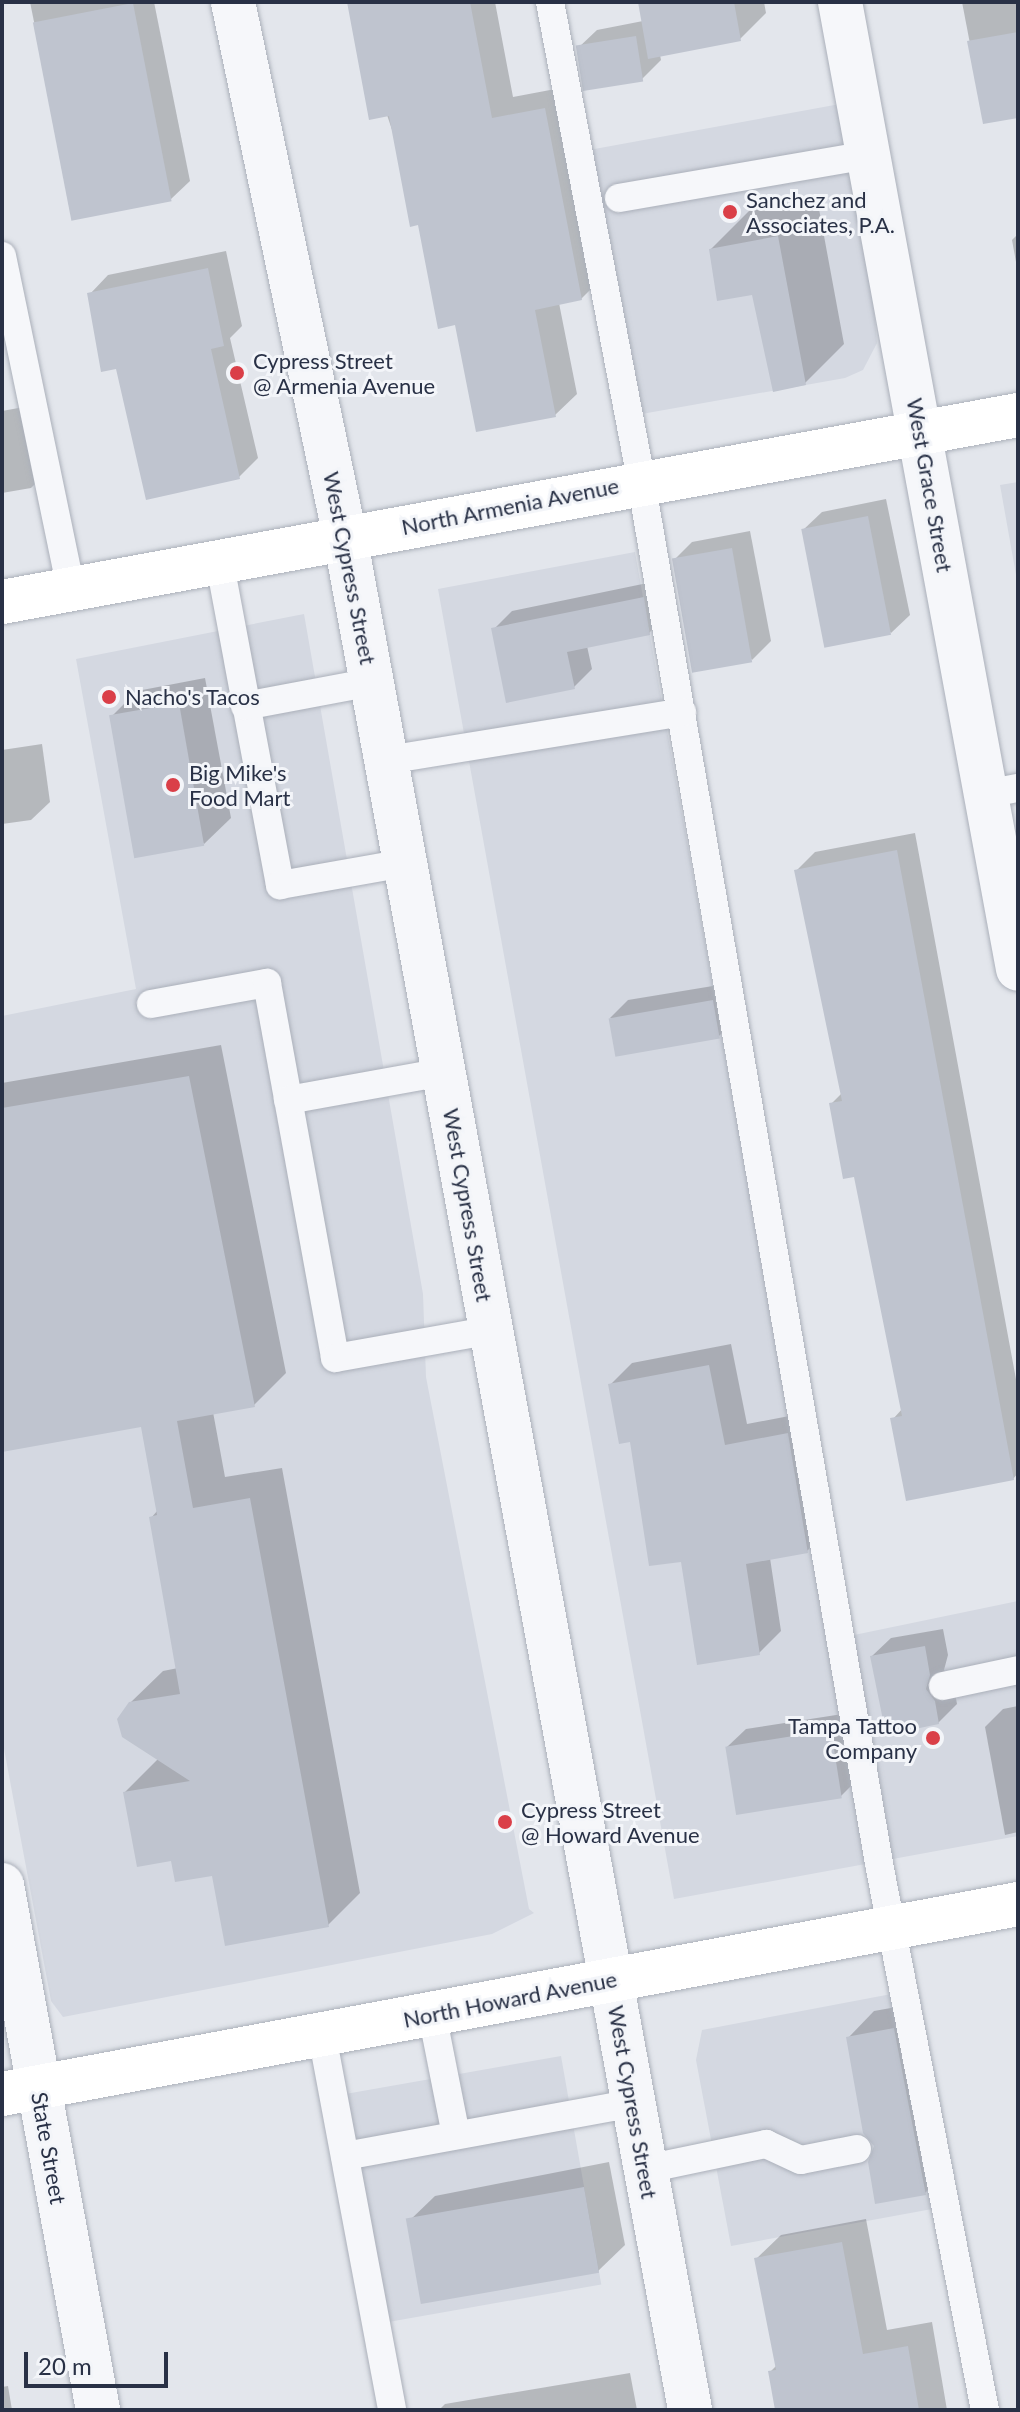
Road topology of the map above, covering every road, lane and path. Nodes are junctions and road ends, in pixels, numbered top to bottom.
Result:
1 (233, 2) edge
2 (550, 2) edge
3 (840, 2) edge
4 (867, 155) junction
5 (619, 198) dead end
6 (2, 256) edge
7 (1018, 415) edge
8 (920, 433) junction
9 (641, 481) junction
10 (345, 537) junction
11 (219, 559) junction
12 (71, 588) junction
13 (2, 602) edge
14 (372, 682) junction
15 (245, 706) junction
16 (682, 712) junction
17 (387, 760) junction
18 (1002, 791) edge
19 (405, 863) junction
20 (1018, 969) edge
21 (151, 1004) dead end
22 (444, 1072) junction
23 (288, 1100) junction
24 (492, 1330) junction
25 (1018, 1670) edge
26 (943, 1686) dead end
27 (2, 1885) edge
28 (1018, 1904) edge
29 (893, 1926) junction
30 (611, 1980) junction
31 (432, 2014) junction
32 (322, 2035) junction
33 (20, 2091) edge
34 (634, 2103) junction
35 (456, 2135) junction
36 (857, 2149) dead end
37 (345, 2156) junction
38 (646, 2169) junction
39 (98, 2410) edge
40 (392, 2410) edge
41 (690, 2410) edge
42 (985, 2410) edge

1 - 10 street, West Cypress Street
2 - 9 lane
3 - 4 street, West Grace Street
4 - 5 lane
4 - 8 street, West Grace Street
6 - 12 lane
7 - 8 main road, North Armenia Avenue
8 - 9 main road, North Armenia Avenue
8 - 18 street, West Grace Street
9 - 10 main road, North Armenia Avenue
9 - 16 lane
10 - 11 main road, North Armenia Avenue
10 - 14 street, West Cypress Street
11 - 12 main road, North Armenia Avenue
11 - 15 lane
12 - 13 main road, North Armenia Avenue
14 - 15 lane
14 - 17 street, West Cypress Street
15 - 19 lane
16 - 17 lane
16 - 29 lane
17 - 19 street, West Cypress Street
18 - 20 street, West Grace Street
19 - 22 street, West Cypress Street
21 - 23 lane
22 - 23 lane
22 - 24 street, West Cypress Street
23 - 24 lane
24 - 30 street, West Cypress Street
25 - 26 lane
27 - 33 street, State Street
28 - 29 main road, North Howard Avenue
29 - 30 main road, North Howard Avenue
29 - 42 lane
30 - 31 main road, North Howard Avenue
30 - 34 street, West Cypress Street
31 - 32 main road, North Howard Avenue
31 - 35 lane
32 - 33 main road, North Howard Avenue
32 - 37 lane
33 - 39 street, State Street
34 - 35 lane
34 - 38 street, West Cypress Street
35 - 37 lane
36 - 38 lane
37 - 40 lane
38 - 41 street, West Cypress Street

